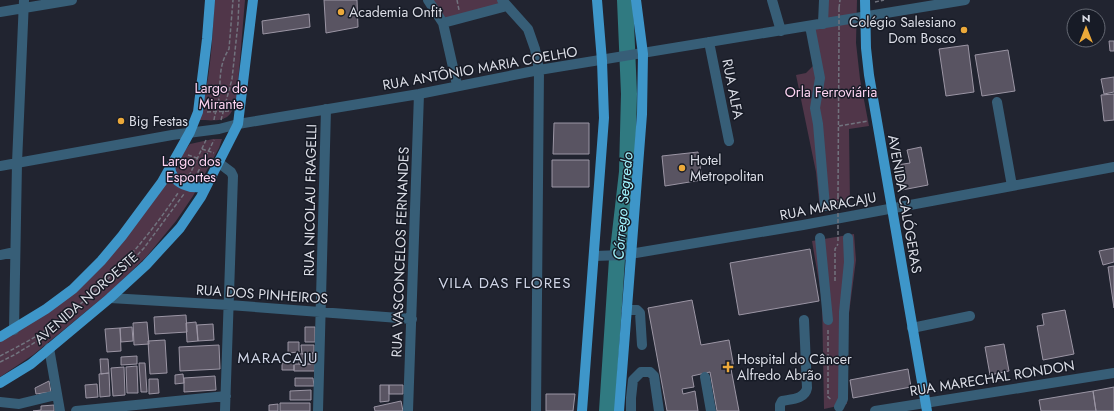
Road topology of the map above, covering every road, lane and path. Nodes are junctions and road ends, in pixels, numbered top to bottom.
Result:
1 (72, 0) edge
2 (210, 0) edge
3 (233, 0) edge
4 (239, 0) edge
5 (253, 0) edge
6 (428, 0) edge
7 (597, 0) edge
8 (636, 0) edge
9 (772, 0) edge
10 (824, 0) edge
11 (840, 0) edge
12 (865, 0) edge
13 (874, 0) edge
14 (884, 0) edge
15 (964, 0) edge
16 (505, 3) edge
17 (24, 4) edge
18 (0, 12) edge
19 (864, 17) junction
20 (443, 23) junction
21 (823, 24) junction
22 (810, 26) junction
23 (781, 31) junction
24 (710, 42) junction
25 (643, 54) junction
26 (606, 60) junction
27 (539, 70) junction
28 (457, 85) junction
29 (419, 94) junction
30 (997, 102) dead end
31 (326, 109) junction
32 (235, 110) dead end
33 (223, 111) junction
34 (205, 112) dead end
35 (216, 112) junction
36 (877, 120) junction
37 (238, 124) junction
38 (216, 125) junction
39 (839, 126) junction
40 (190, 132) junction
41 (729, 141) dead end
42 (204, 143) dead end
43 (202, 149) junction
44 (208, 151) junction
45 (216, 151) dead end
46 (188, 155) dead end
47 (197, 158) junction
48 (17, 163) junction
49 (218, 163) junction
50 (0, 166) edge
51 (170, 167) junction
52 (1114, 167) edge
53 (186, 184) junction
54 (206, 186) junction
55 (1012, 186) junction
56 (825, 206) dead end
57 (892, 208) junction
58 (820, 238) dead end
59 (843, 240) joint
60 (15, 252) junction
61 (628, 254) junction
62 (0, 255) edge
63 (598, 256) junction
64 (110, 285) dead end
65 (110, 298) junction
66 (229, 305) junction
67 (626, 310) junction
68 (321, 312) junction
69 (970, 316) dead end
70 (412, 319) junction
71 (804, 320) dead end
72 (828, 320) dead end
73 (64, 324) dead end
74 (912, 328) junction
75 (14, 330) junction
76 (0, 337) edge
77 (642, 345) dead end
78 (49, 348) junction
79 (0, 356) edge
80 (0, 362) edge
81 (1114, 372) edge
82 (705, 376) dead end
83 (0, 383) edge
84 (56, 396) junction
85 (226, 396) junction
86 (0, 402) edge
87 (839, 407) dead end
88 (926, 407) edge
89 (60, 411) edge
90 (76, 411) edge
91 (225, 411) edge
92 (318, 411) edge
93 (408, 411) edge
94 (536, 411) edge
95 (582, 411) edge
96 (619, 411) edge
97 (631, 411) edge
98 (659, 411) edge
99 (711, 411) edge
100 (780, 411) edge
101 (875, 411) edge

1 - 17 street
2 - 40 main road, AVENIDA NOROESTE
3 - 35 path
4 - 33 path
5 - 37 main road, AVENIDA NOROESTE
6 - 20 street
7 - 26 main road
8 - 25 main road
9 - 23 street
10 - 21 street
11 - 39 path, bridge
12 - 19 main road, AVENIDA CALÓGERAS
13 - 14 path
15 - 19 street, RUA ANTÔNIO MARIA COELHO
16 - 20 street
16 - 27 street
17 - 18 street
17 - 48 street
19 - 21 street, RUA ANTÔNIO MARIA COELHO
19 - 36 main road, AVENIDA CALÓGERAS
20 - 28 street
21 - 22 street, RUA ANTÔNIO MARIA COELHO
22 - 23 street, RUA ANTÔNIO MARIA COELHO
22 - 56 street
23 - 24 street, RUA ANTÔNIO MARIA COELHO
24 - 25 street, RUA ANTÔNIO MARIA COELHO
24 - 41 street, RUA ALFA
25 - 26 street, RUA ANTÔNIO MARIA COELHO
25 - 61 main road
26 - 27 street, RUA ANTÔNIO MARIA COELHO
26 - 63 main road
27 - 28 street, RUA ANTÔNIO MARIA COELHO
27 - 94 street
28 - 29 street, RUA ANTÔNIO MARIA COELHO
29 - 31 street, RUA ANTÔNIO MARIA COELHO
29 - 70 street, RUA VASCONCELOS FERNANDES
30 - 55 street
31 - 37 street, RUA ANTÔNIO MARIA COELHO
31 - 68 street, RUA NICOLAU FRAGELLI
32 - 33 path
33 - 35 path
33 - 38 path
34 - 35 path
35 - 38 path
36 - 39 path
36 - 57 main road, AVENIDA CALÓGERAS
37 - 38 street, RUA ANTÔNIO MARIA COELHO
37 - 49 main road, AVENIDA NOROESTE
38 - 40 street, RUA ANTÔNIO MARIA COELHO
38 - 44 path
39 - 59 path, bridge
40 - 48 street, RUA ANTÔNIO MARIA COELHO
40 - 51 main road, AVENIDA NOROESTE
42 - 43 path
43 - 44 path
43 - 47 path
44 - 45 path
44 - 53 path
46 - 47 path
47 - 53 path
48 - 50 street, RUA ANTÔNIO MARIA COELHO
48 - 60 street
49 - 54 main road, AVENIDA NOROESTE
49 - 66 street
51 - 53 main road
51 - 75 main road, AVENIDA NOROESTE
52 - 55 street, RUA MARACAJU
53 - 54 main road
53 - 64 path
53 - 79 path
54 - 65 main road, AVENIDA NOROESTE
55 - 57 street, RUA MARACAJU
57 - 61 street, RUA MARACAJU
57 - 74 main road, AVENIDA CALÓGERAS
58 - 72 street
59 - 87 street
60 - 62 street
60 - 75 street
61 - 63 street, RUA MARACAJU
61 - 67 main road
63 - 95 main road
65 - 66 street, RUA DOS PINHEIROS
65 - 78 main road, AVENIDA NOROESTE
66 - 68 street, RUA DOS PINHEIROS
66 - 85 street
67 - 77 street
67 - 96 main road
68 - 70 street, RUA DOS PINHEIROS
68 - 92 street, RUA NICOLAU FRAGELLI
69 - 74 street
70 - 93 street, RUA VASCONCELOS FERNANDES
71 - 100 street
73 - 80 path
74 - 88 main road, AVENIDA CALÓGERAS
75 - 76 main road, AVENIDA NOROESTE
78 - 83 main road, AVENIDA NOROESTE
78 - 84 street
81 - 88 street, RUA MARECHAL RONDON
82 - 99 street
84 - 86 street
84 - 89 street
85 - 90 street
85 - 91 street
88 - 101 street, RUA MARECHAL RONDON
97 - 98 street

